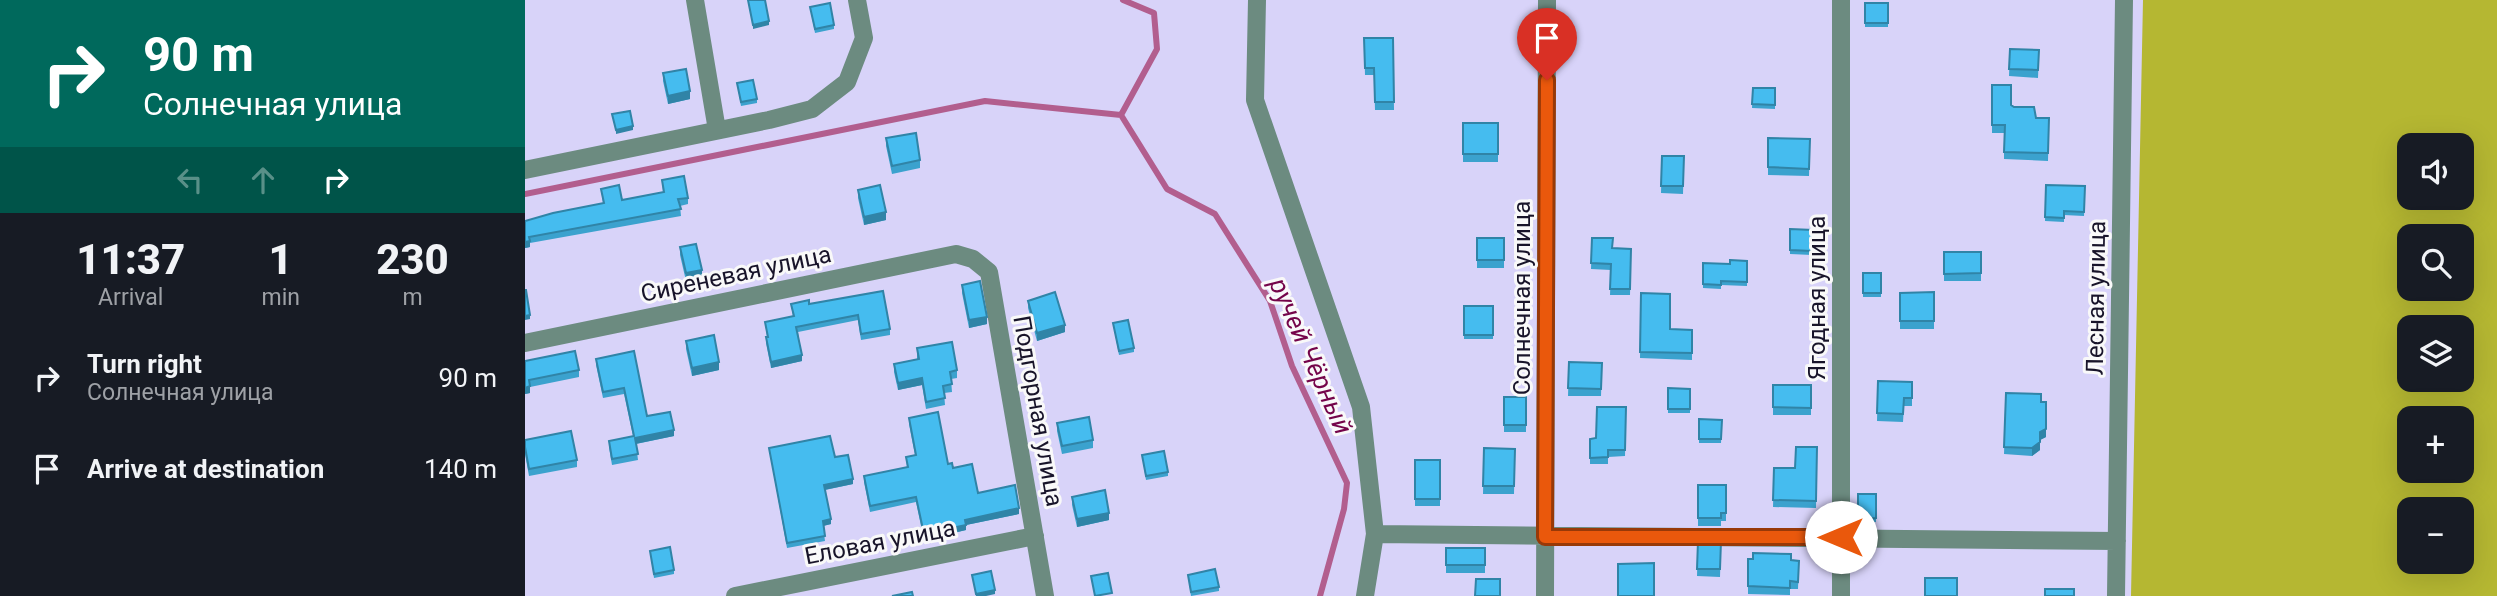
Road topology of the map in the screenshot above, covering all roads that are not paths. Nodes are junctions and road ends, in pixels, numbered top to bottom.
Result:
1 (695, 0) edge
2 (857, 0) edge
3 (1257, 0) edge
4 (1547, 0) edge
5 (1841, 0) edge
6 (2124, 0) edge
7 (717, 130) junction
8 (525, 170) edge
9 (956, 254) joint
10 (525, 343) edge
11 (1375, 534) junction
12 (1035, 536) junction
13 (1545, 537) junction
14 (1841, 537) junction
15 (2117, 541) junction
16 (734, 596) edge
17 (1045, 596) edge
18 (1365, 596) edge
19 (1545, 596) edge
20 (1841, 596) edge
21 (2116, 596) edge

1 - 7 street
2 - 7 street
3 - 11 street
4 - 13 street, Солнечная улица
5 - 14 street, Ягодная улица
6 - 15 street, Лесная улица
7 - 8 street
9 - 10 street, Сиреневая улица
9 - 12 street, Подгорная улица
11 - 13 street
11 - 18 street
12 - 16 street, Еловая улица
12 - 17 street, Подгорная улица
13 - 14 street
13 - 19 street, Солнечная улица
14 - 15 street
14 - 20 street, Ягодная улица
15 - 21 street, Лесная улица

